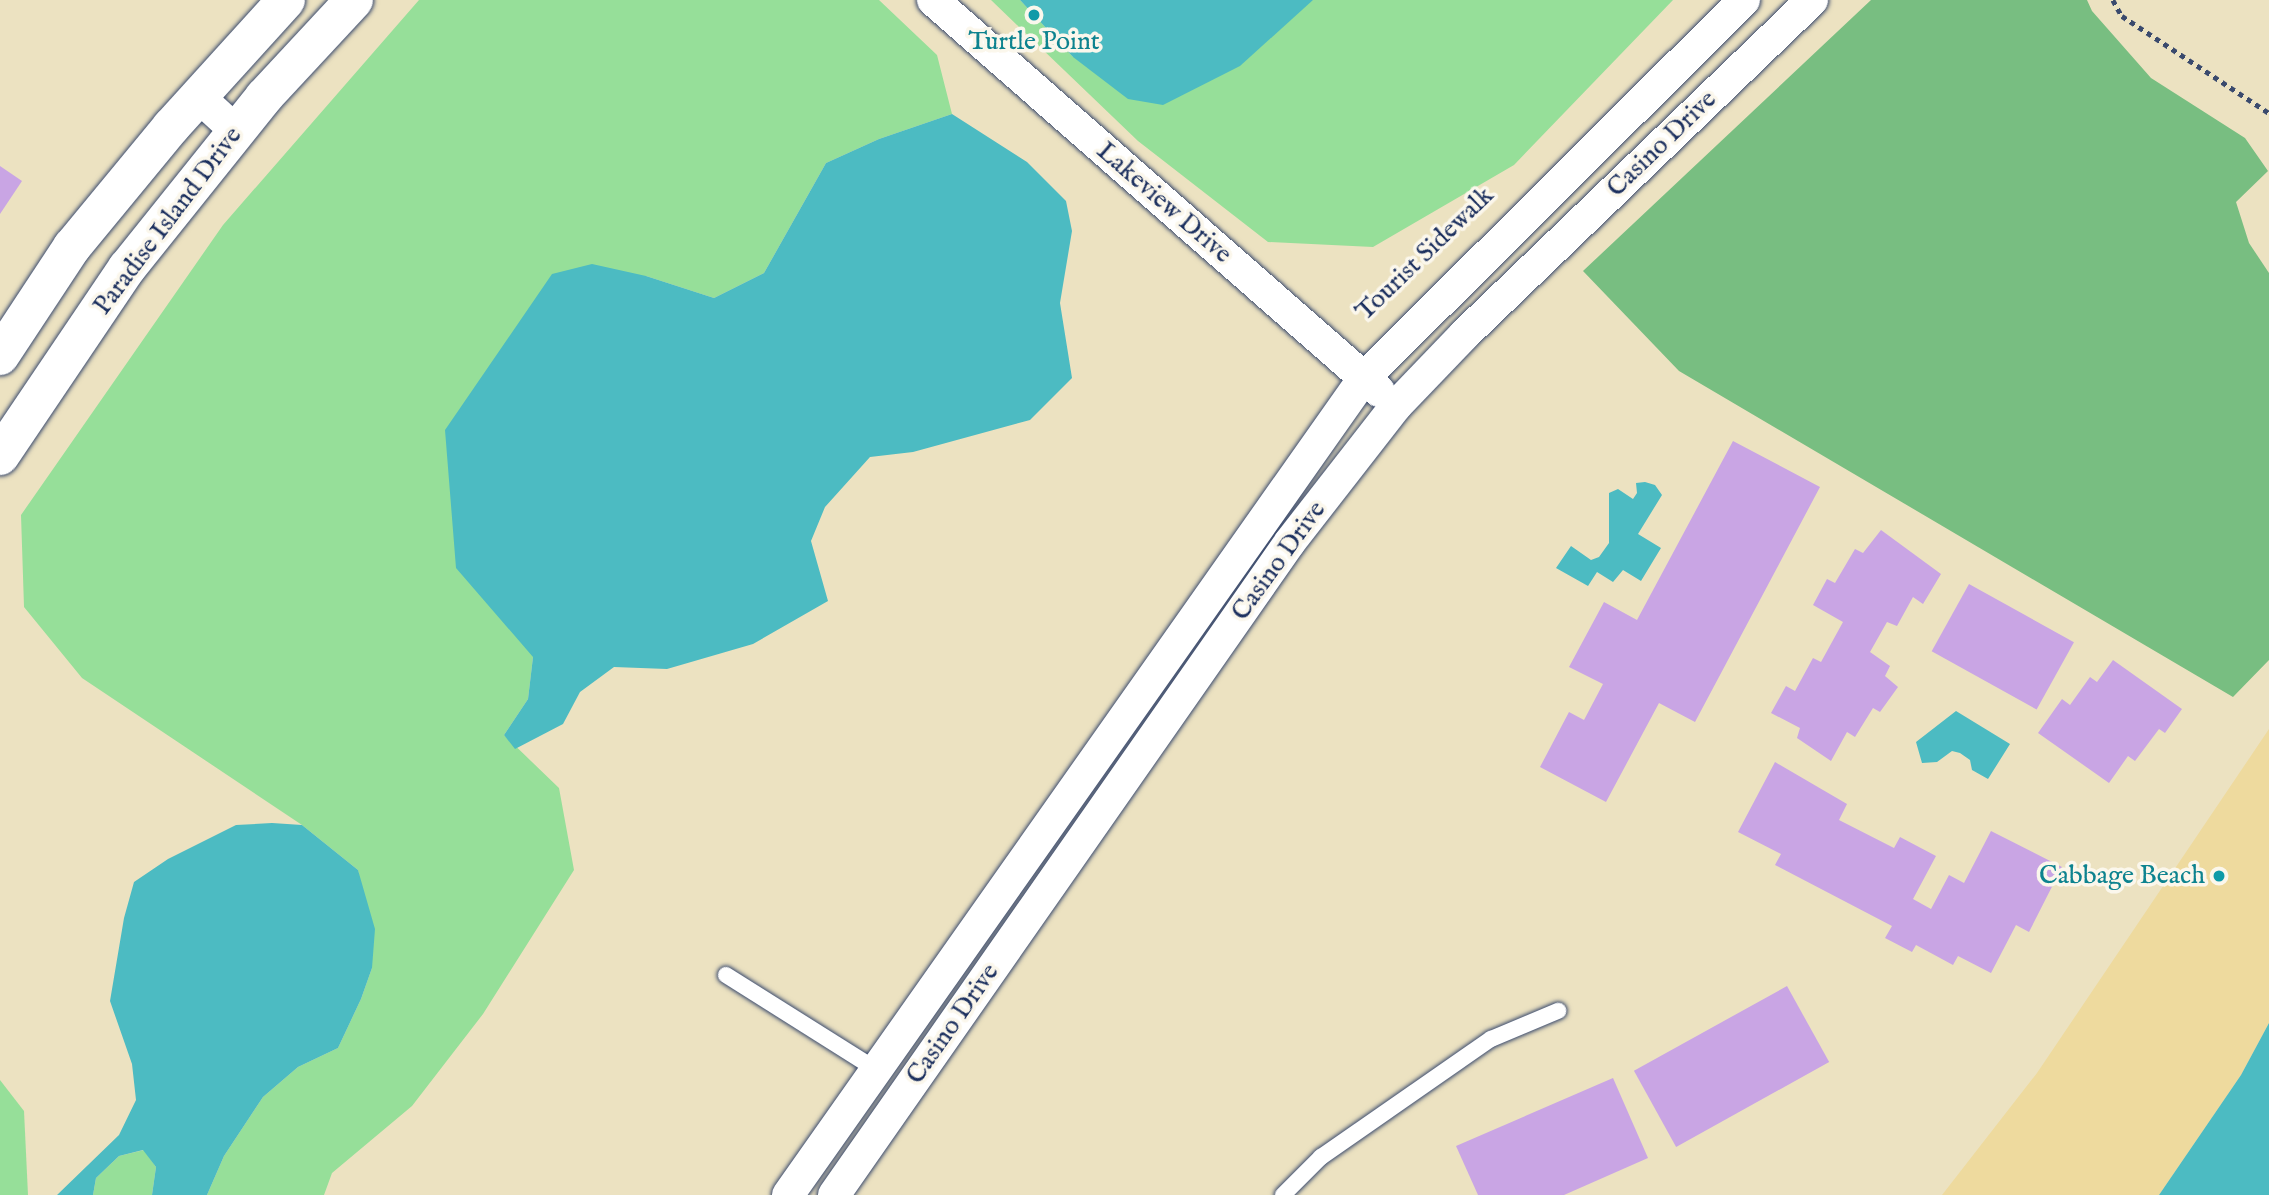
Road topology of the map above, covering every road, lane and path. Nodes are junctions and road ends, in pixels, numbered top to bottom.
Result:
1 (286, 0) edge
2 (354, 0) edge
3 (933, 0) edge
4 (1744, 0) edge
5 (1812, 0) edge
6 (2113, 0) edge
7 (198, 96) junction
8 (2263, 109) junction
9 (2269, 113) edge
10 (2269, 119) edge
11 (236, 131) junction
12 (0, 356) edge
13 (1364, 378) junction
14 (1396, 406) junction
15 (0, 456) edge
16 (726, 975) dead end
17 (1558, 1011) dead end
18 (877, 1070) junction
19 (788, 1195) edge
20 (834, 1195) edge
21 (1283, 1195) edge

1 - 7 street, Paradise Island Drive
2 - 11 street, Paradise Island Drive
3 - 13 street, Lakeview Drive
4 - 13 street, Casino Drive
5 - 14 street, Casino Drive
6 - 8 path
7 - 11 street
7 - 12 street, Paradise Island Drive
8 - 9 path
8 - 10 path
11 - 15 street, Paradise Island Drive
13 - 14 street, Lakeview Drive
13 - 18 street, Casino Drive
14 - 20 street, Casino Drive
16 - 18 lane
17 - 21 lane
18 - 19 street, Casino Drive

